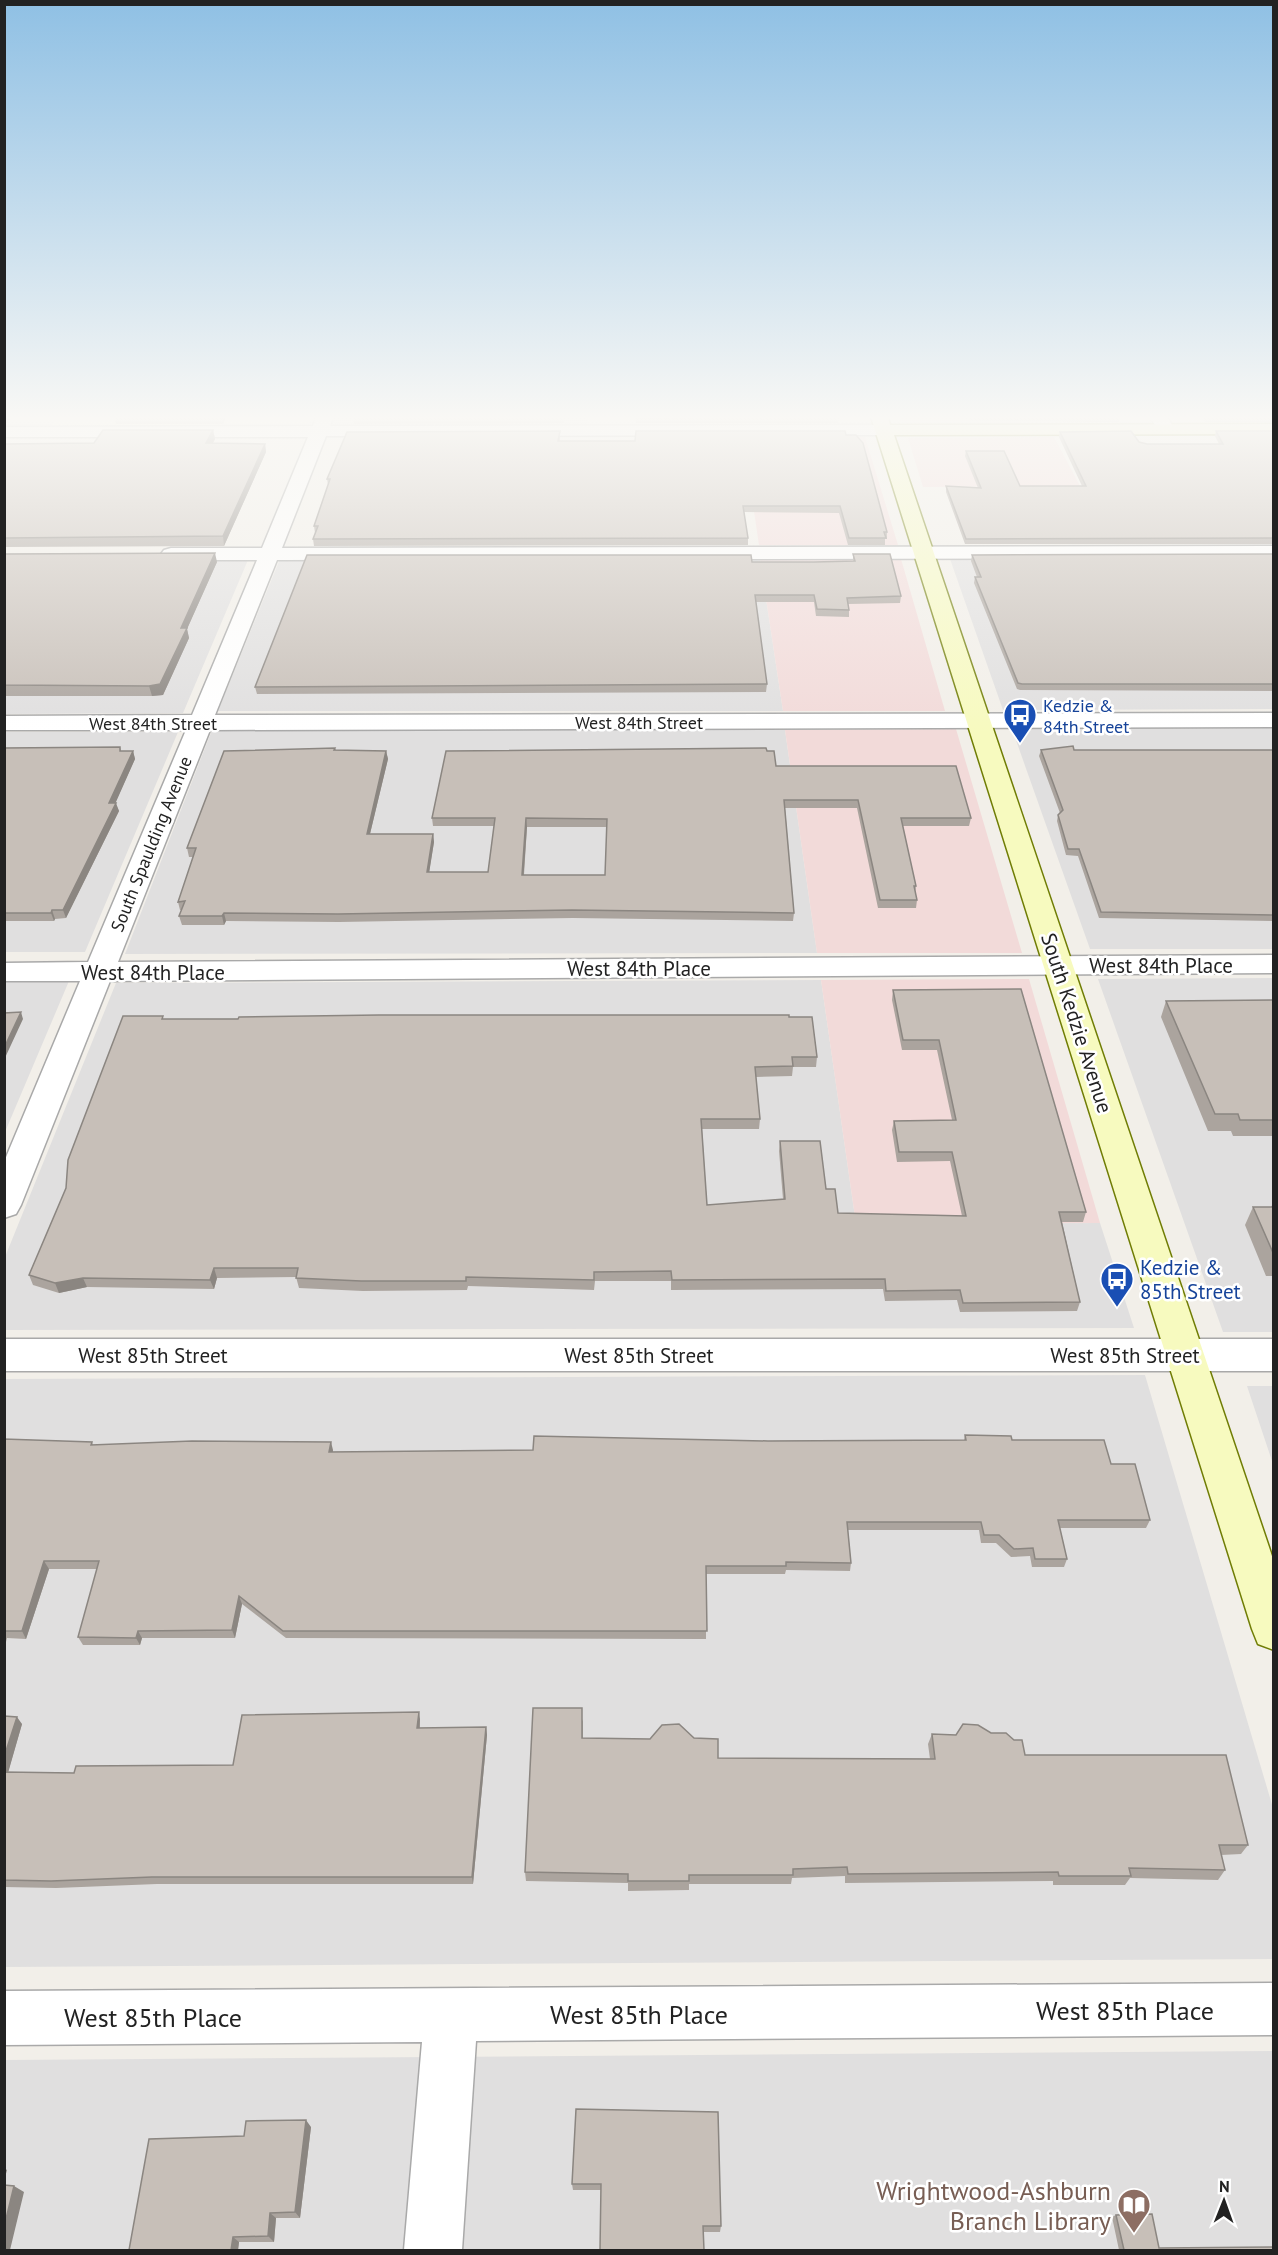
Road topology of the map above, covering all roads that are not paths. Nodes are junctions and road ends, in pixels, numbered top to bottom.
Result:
1 (282, 522) edge
2 (914, 522) edge
3 (924, 552) junction
4 (1274, 552) edge
5 (156, 554) edge
6 (269, 554) junction
7 (1274, 720) edge
8 (979, 721) junction
9 (4, 723) edge
10 (200, 723) junction
11 (1274, 964) edge
12 (1058, 965) junction
13 (4, 972) edge
14 (99, 973) junction
15 (4, 1204) edge
16 (4, 1355) edge
17 (1185, 1355) junction
18 (1274, 1355) edge
19 (1274, 1629) edge
20 (1274, 2009) edge
21 (451, 2015) junction
22 (4, 2018) edge
23 (433, 2250) edge

1 - 6 street, South Spaulding Avenue
2 - 3 main road, South Kedzie Avenue
3 - 4 street
3 - 6 street
3 - 8 main road, South Kedzie Avenue
5 - 6 street
6 - 10 street, South Spaulding Avenue
7 - 8 street, West 84th Street
8 - 10 street, West 84th Street
8 - 12 main road, South Kedzie Avenue
9 - 10 street, West 84th Street
10 - 14 street, South Spaulding Avenue
11 - 12 street, West 84th Place
12 - 14 street, West 84th Place
12 - 17 main road, South Kedzie Avenue
13 - 14 street, West 84th Place
14 - 15 street, South Spaulding Avenue
16 - 17 street, West 85th Street
17 - 18 street, West 85th Street
17 - 19 main road, South Kedzie Avenue
20 - 21 street, West 85th Place
21 - 22 street, West 85th Place
21 - 23 street

